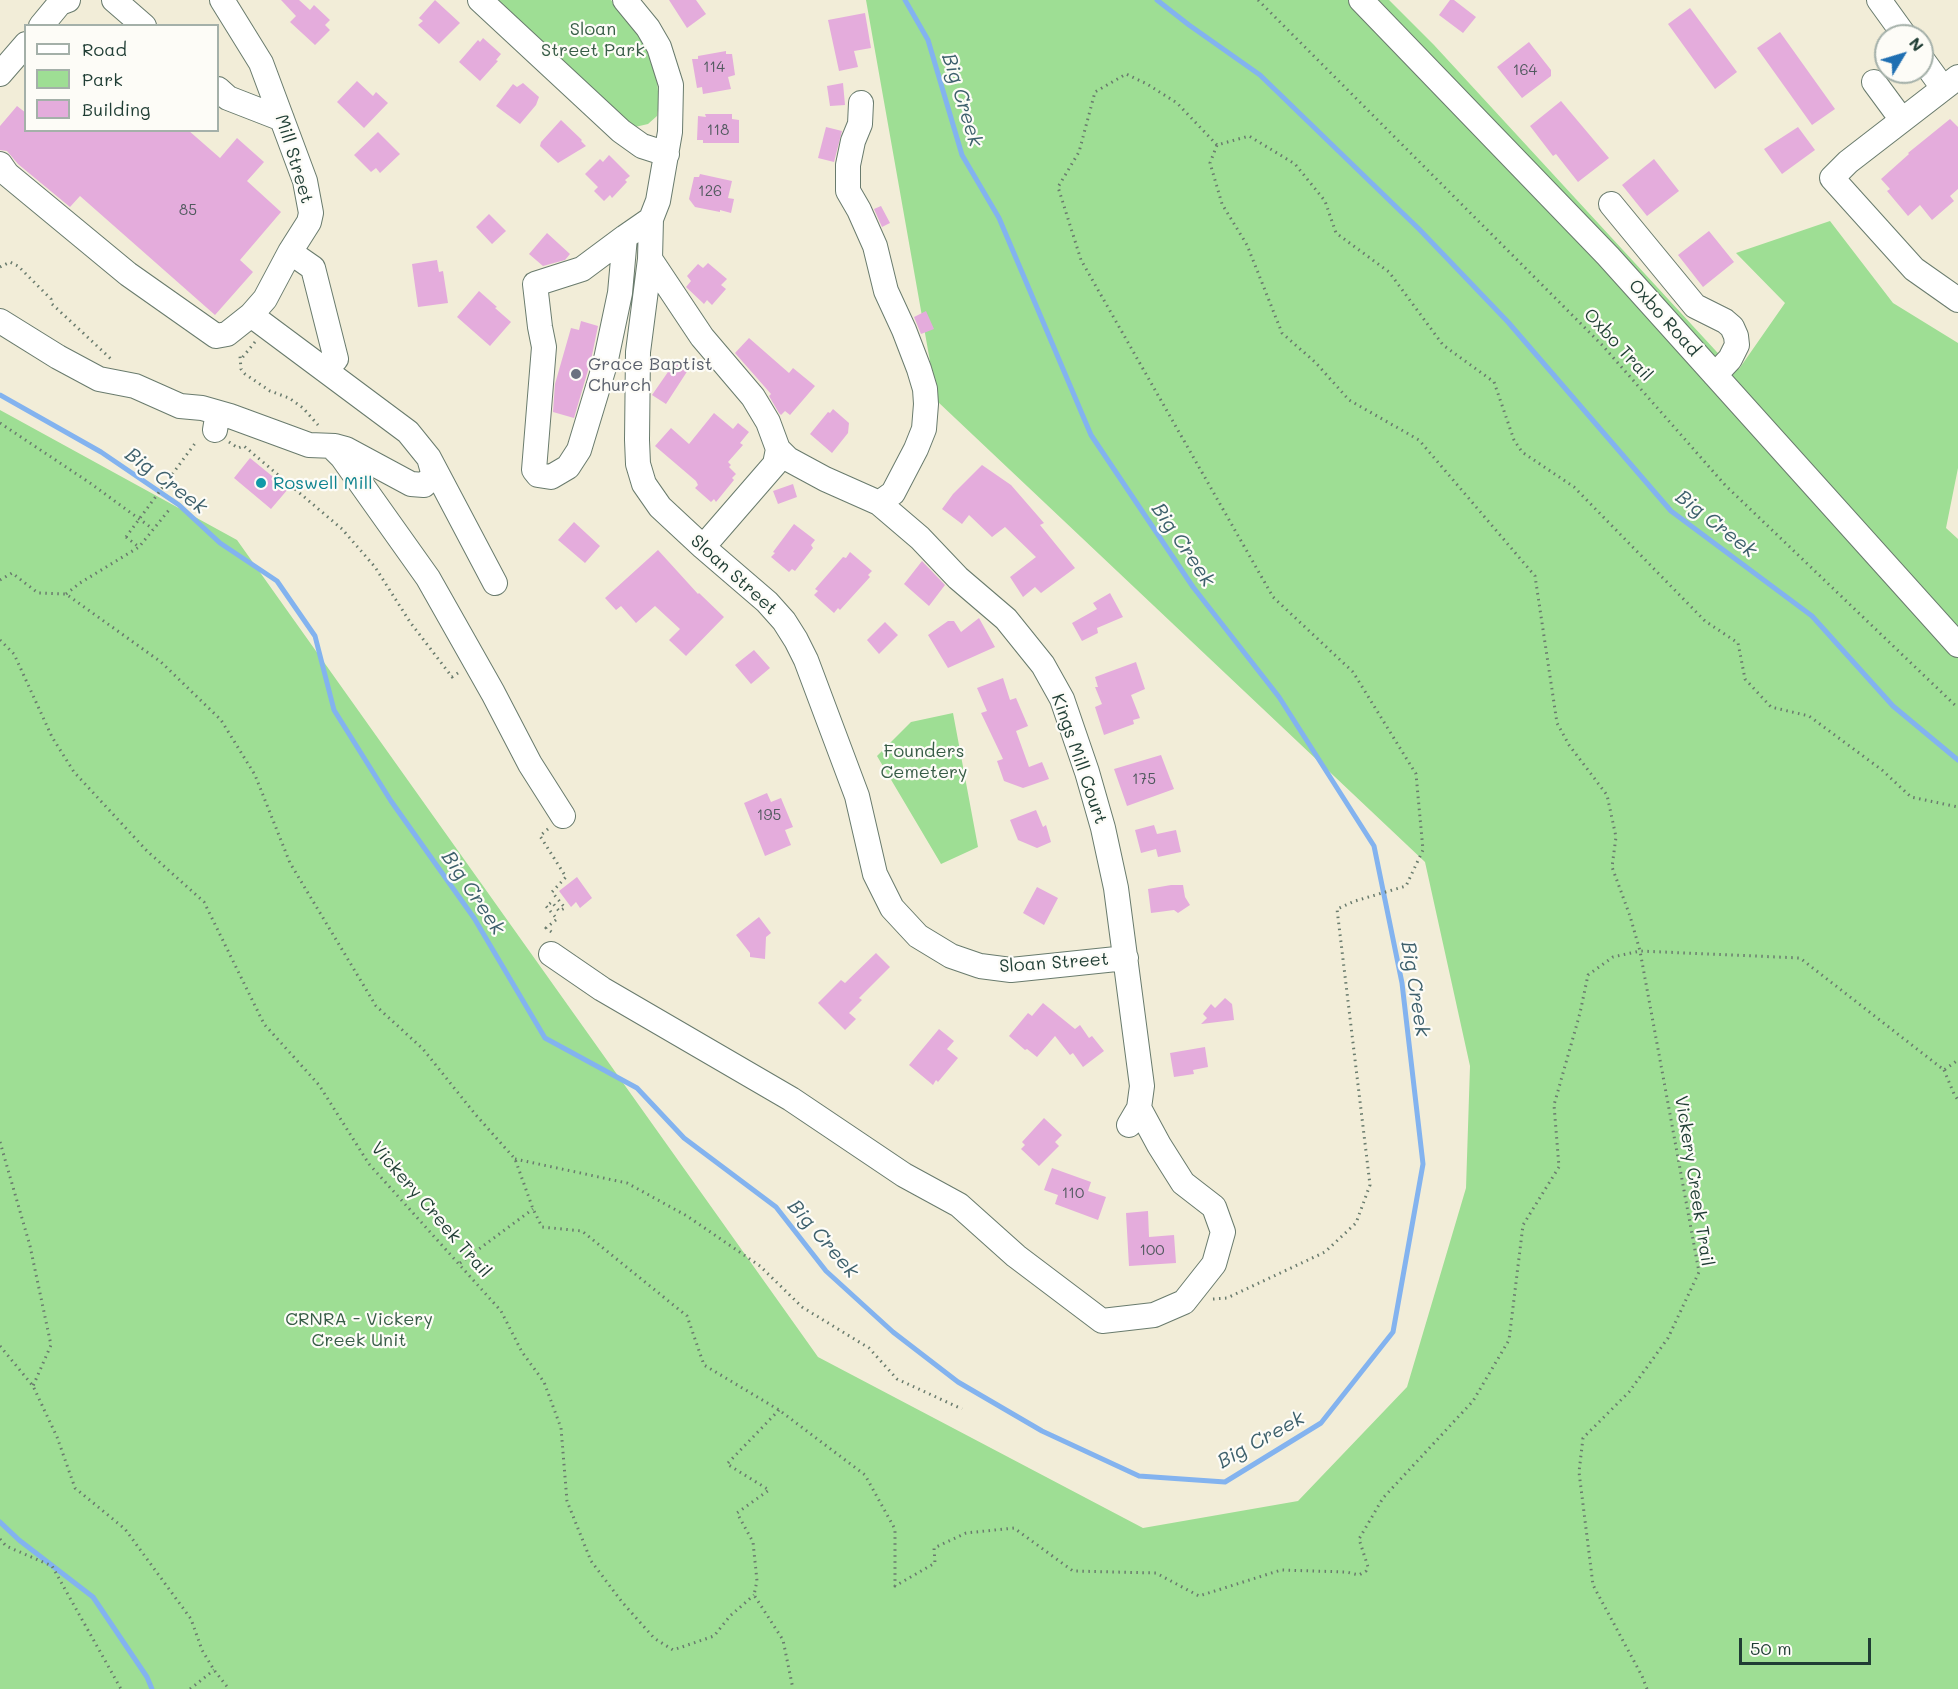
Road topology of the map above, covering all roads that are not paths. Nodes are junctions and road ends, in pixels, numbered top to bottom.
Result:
1 (68, 0) edge
2 (114, 0) edge
3 (222, 0) edge
4 (480, 0) edge
5 (625, 0) edge
6 (1361, 0) edge
7 (1879, 0) edge
8 (43, 24) edge
9 (142, 24) edge
10 (1896, 24) edge
11 (24, 46) edge
12 (1934, 69) edge
13 (0, 74) edge
14 (1951, 82) edge
15 (1875, 84) edge
16 (219, 90) edge
17 (861, 102) dead end
18 (282, 118) junction
19 (1902, 120) junction
20 (667, 154) junction
21 (0, 164) edge
22 (1611, 204) dead end
23 (651, 219) junction
24 (625, 237) junction
25 (290, 252) junction
26 (650, 259) junction
27 (1958, 300) edge
28 (259, 320) junction
29 (0, 321) edge
30 (326, 370) junction
31 (1715, 375) junction
32 (331, 446) junction
33 (778, 449) junction
34 (429, 458) junction
35 (879, 503) junction
36 (702, 548) junction
37 (495, 583) dead end
38 (1958, 645) edge
39 (563, 816) road end
40 (551, 954) dead end
41 (1126, 958) junction

1 - 8 street
2 - 9 street
3 - 18 street, Mill Street
4 - 20 street
5 - 20 street, Sloan Street
6 - 31 street, Oxbo Road
7 - 10 street
11 - 13 street
12 - 14 street
14 - 19 street
15 - 19 street
16 - 18 street
17 - 35 street
18 - 25 street, Mill Street
19 - 27 street
20 - 23 street, Sloan Street
21 - 28 street, Mill Street
22 - 31 street
23 - 24 street
23 - 26 street, Sloan Street
24 - 24 street
25 - 28 street, Mill Street
25 - 30 street
26 - 33 street
26 - 36 street, Sloan Street
28 - 30 street
29 - 32 street
30 - 34 street
31 - 38 street, Oxbo Road
32 - 34 street
32 - 39 street
33 - 35 street, Kings Mill Court
33 - 36 street
34 - 37 street
35 - 41 street, Kings Mill Court
36 - 41 street, Sloan Street
40 - 41 street, Kings Mill Court

